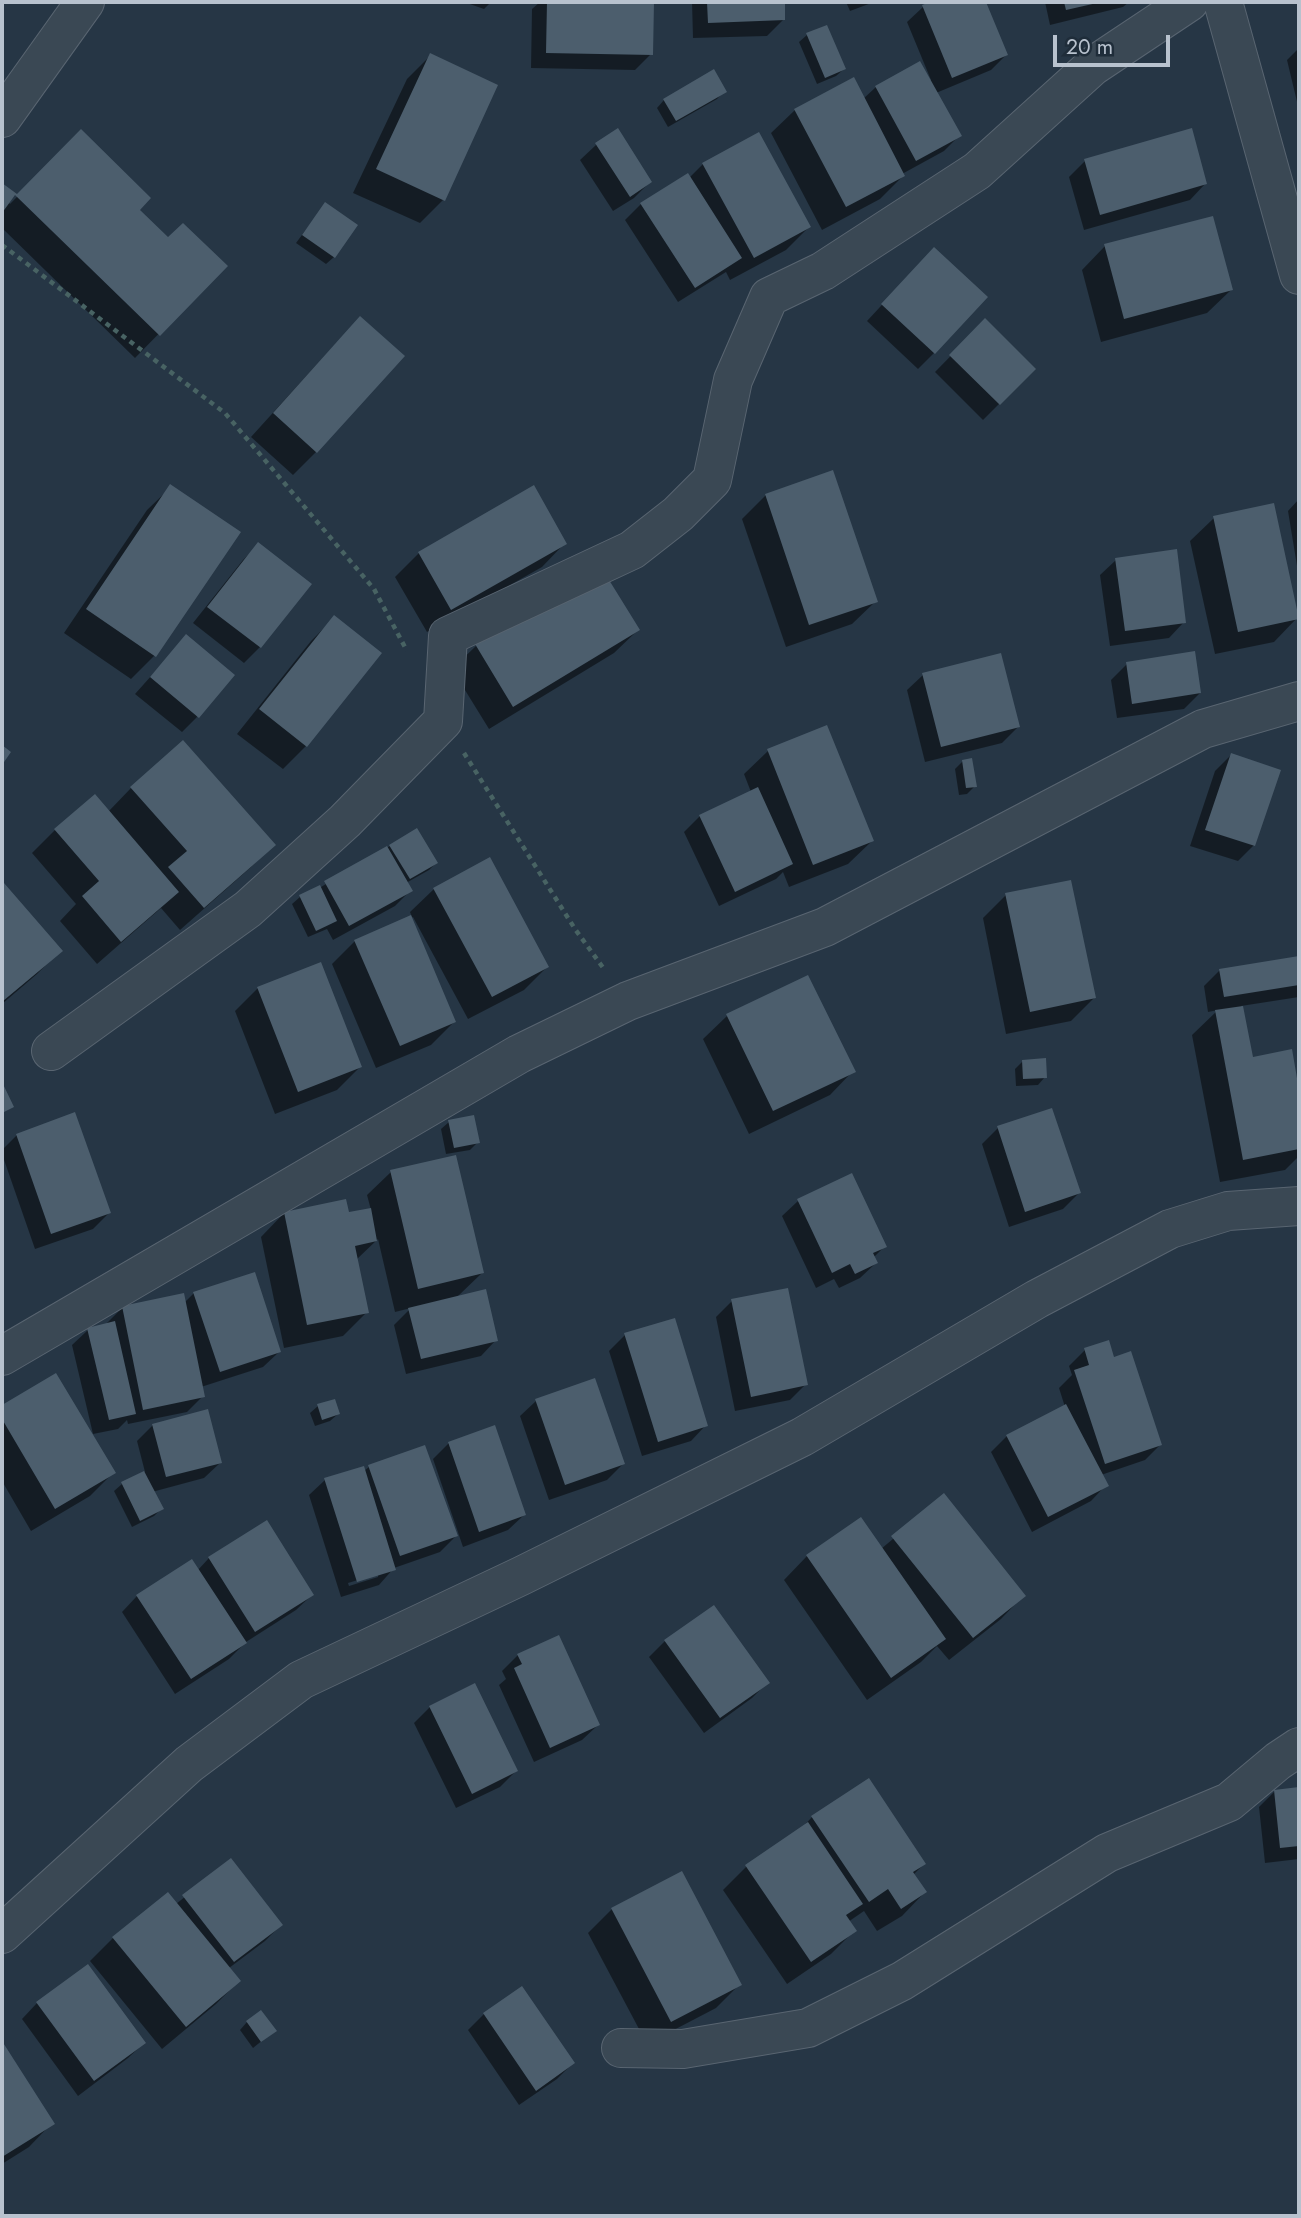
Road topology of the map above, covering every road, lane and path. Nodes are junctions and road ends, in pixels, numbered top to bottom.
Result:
1 (85, 2) edge
2 (1189, 2) edge
3 (1223, 2) edge
4 (2, 118) edge
5 (2, 245) edge
6 (1299, 275) edge
7 (412, 661) dead end
8 (1299, 701) edge
9 (443, 721) junction
10 (628, 1001) junction
11 (51, 1051) dead end
12 (1299, 1206) edge
13 (2, 1356) edge
14 (1299, 1747) edge
15 (2, 1934) edge
16 (621, 2048) dead end

1 - 4 street
2 - 9 street
3 - 6 street
5 - 7 path
8 - 10 street
9 - 10 path
9 - 11 street
10 - 13 street
12 - 15 street
14 - 16 street

